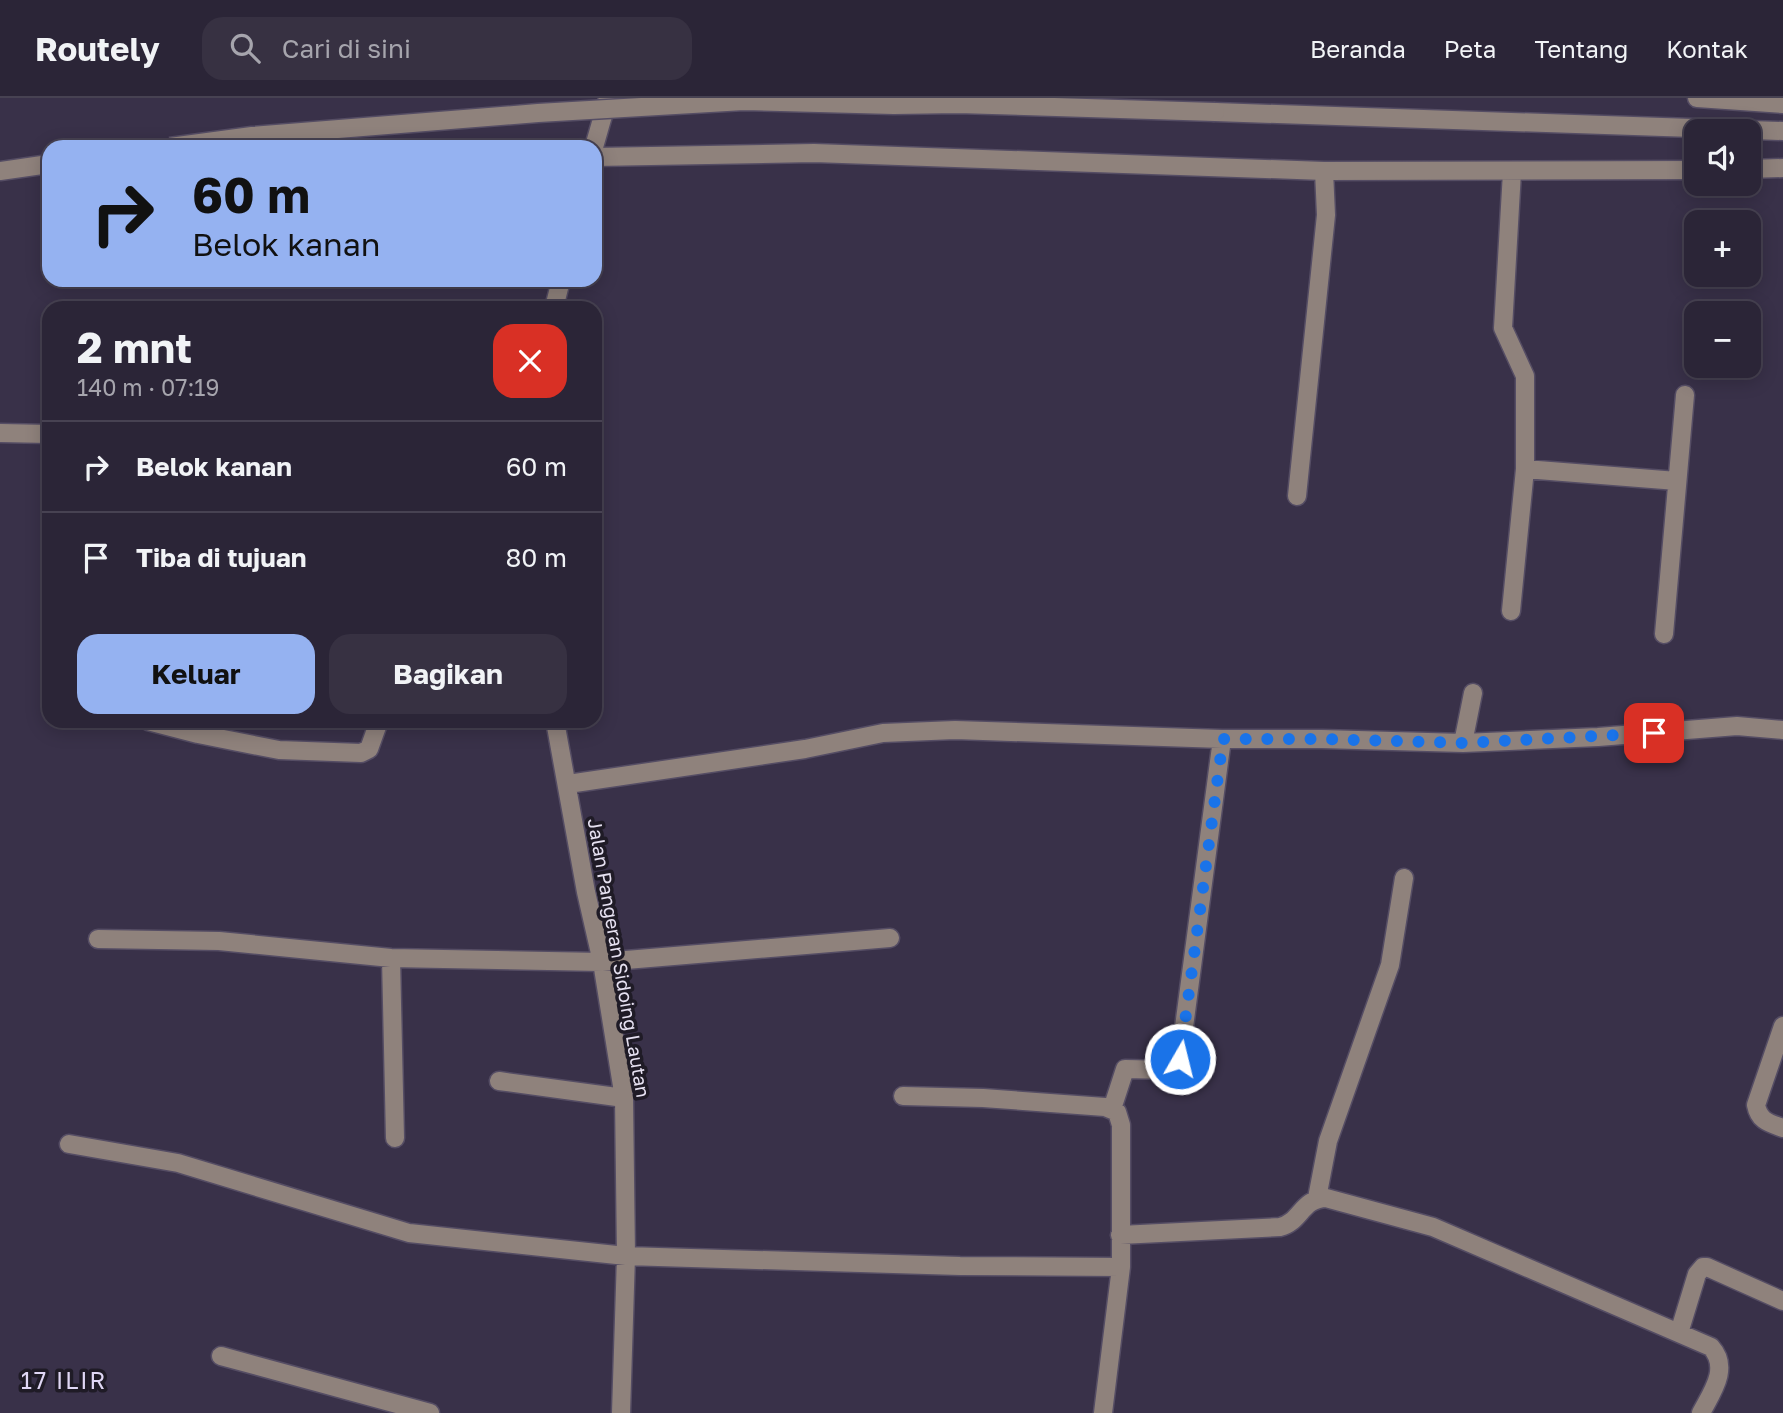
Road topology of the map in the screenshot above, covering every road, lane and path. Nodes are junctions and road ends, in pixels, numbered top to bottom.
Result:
1 (608, 98) edge
2 (1697, 98) edge
3 (1783, 104) edge
4 (1783, 131) edge
5 (222, 140) edge
6 (596, 140) edge
7 (602, 157) edge
8 (42, 165) edge
9 (1783, 168) edge
10 (1761, 169) edge
11 (1684, 170) edge
12 (0, 171) edge
13 (1324, 171) junction
14 (1513, 172) junction
15 (1685, 395) dead end
16 (1, 433) edge
17 (42, 434) edge
18 (1525, 469) junction
19 (1676, 481) junction
20 (1297, 496) dead end
21 (1511, 611) dead end
22 (1664, 634) dead end
23 (1473, 693) dead end
24 (175, 728) edge
25 (376, 728) edge
26 (556, 728) edge
27 (1783, 730) edge
28 (1223, 739) junction
29 (1463, 743) junction
30 (568, 784) junction
31 (1404, 878) dead end
32 (890, 938) dead end
33 (98, 939) dead end
34 (391, 958) junction
35 (602, 962) junction
36 (1783, 1026) edge
37 (499, 1081) dead end
38 (903, 1096) dead end
39 (624, 1098) junction
40 (1112, 1109) junction
41 (1783, 1128) edge
42 (396, 1138) dead end
43 (69, 1144) dead end
44 (1318, 1198) junction
45 (1120, 1235) junction
46 (626, 1256) junction
47 (1121, 1267) junction
48 (1783, 1301) edge
49 (1679, 1333) junction
50 (221, 1356) dead end
51 (430, 1413) edge
52 (621, 1413) edge
53 (1103, 1413) edge
54 (1702, 1413) edge

1 - 6 street
2 - 3 street
4 - 5 street, bridge
7 - 13 street
8 - 12 street
9 - 10 street
11 - 14 street
13 - 14 street
13 - 20 street
14 - 18 street
15 - 19 street
16 - 17 street
18 - 19 street
18 - 21 street
19 - 22 street
23 - 29 street
24 - 25 street
26 - 30 street, Jalan Pangeran Sidoing Lautan
27 - 29 street
28 - 29 street
28 - 30 street
28 - 40 street
30 - 35 street, Jalan Pangeran Sidoing Lautan
31 - 44 street
32 - 35 street
33 - 34 street
34 - 35 street
34 - 42 street
35 - 39 street, Jalan Pangeran Sidoing Lautan
36 - 41 street
37 - 39 street
38 - 40 street
39 - 46 street, Jalan Pangeran Sidoing Lautan
40 - 45 street
43 - 46 street
44 - 45 street
44 - 49 street
45 - 47 street
46 - 47 street
46 - 52 street, Jalan Pangeran Sidoing Lautan
47 - 53 street
48 - 49 street
49 - 54 street
50 - 51 street

